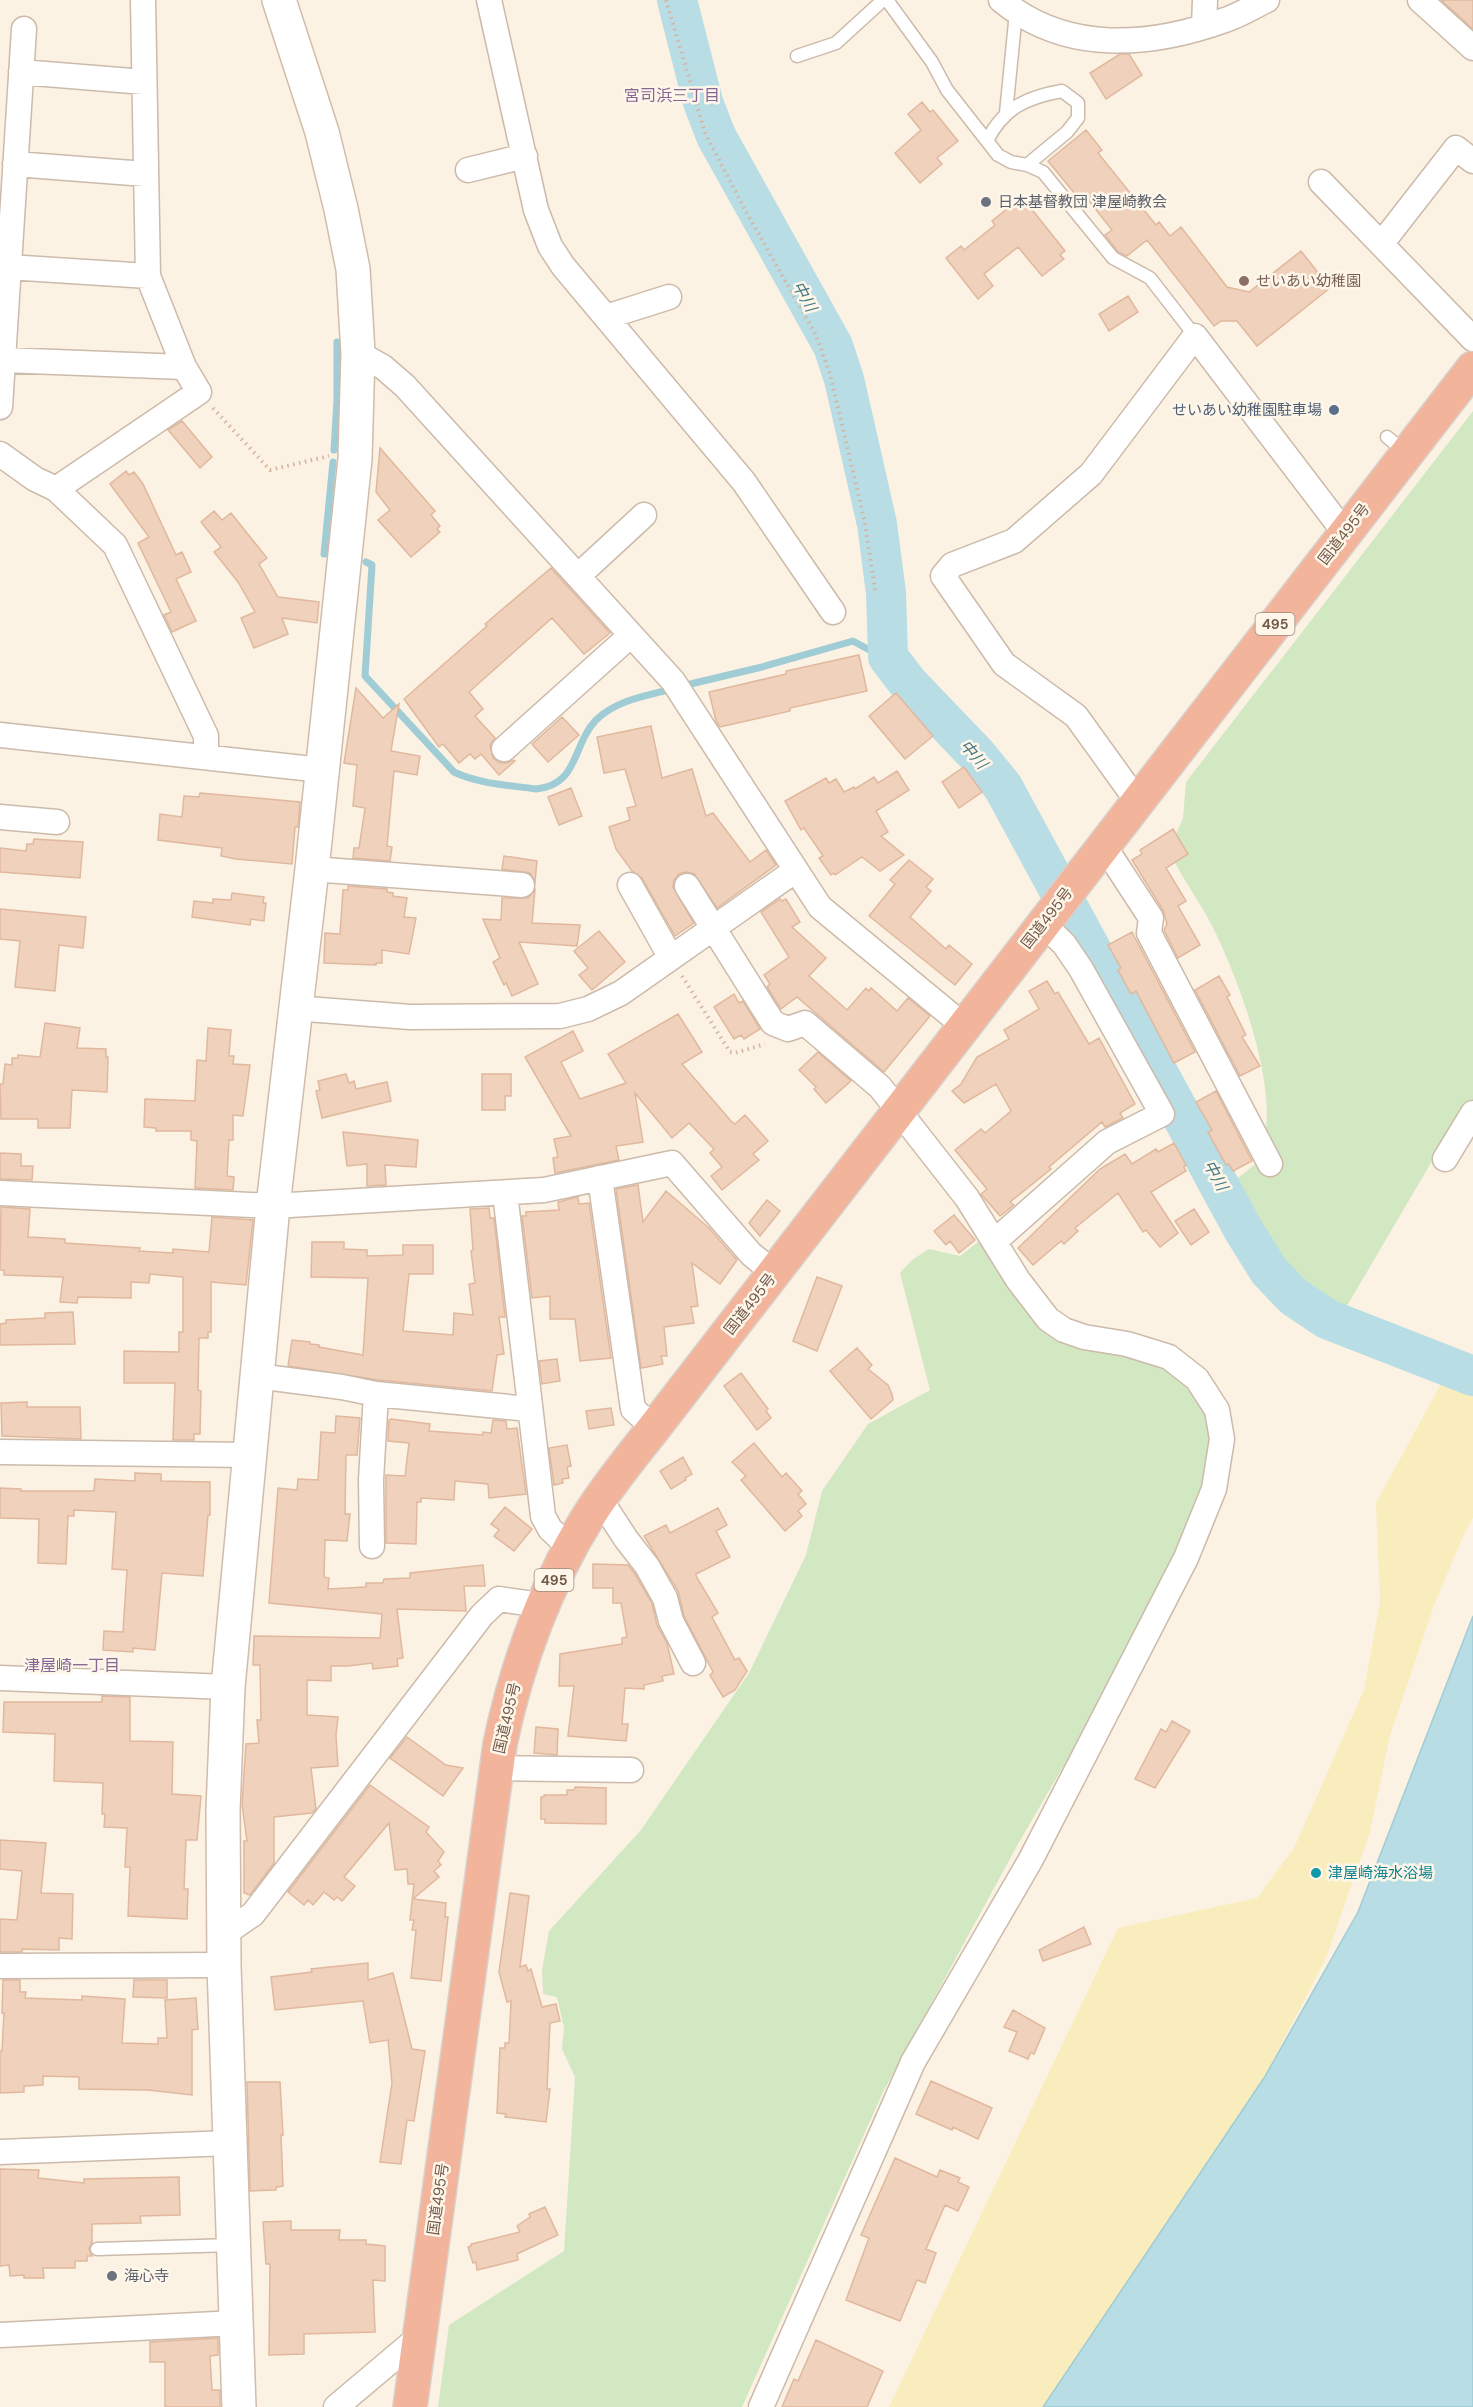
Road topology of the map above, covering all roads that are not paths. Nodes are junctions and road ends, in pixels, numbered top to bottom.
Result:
1 (143, 0) edge
2 (279, 0) edge
3 (489, 0) edge
4 (885, 0) edge
5 (1205, 0) edge
6 (1267, 0) edge
7 (1420, 0) edge
8 (1009, 6) edge
9 (1204, 26) junction
10 (24, 30) dead end
11 (1473, 48) edge
12 (797, 56) dead end
13 (21, 72) junction
14 (144, 82) junction
15 (1006, 113) junction
16 (987, 141) junction
17 (525, 156) junction
18 (1473, 161) edge
19 (15, 164) junction
20 (1027, 165) junction
21 (468, 170) dead end
22 (145, 174) junction
23 (1321, 182) dead end
24 (1382, 243) junction
25 (8, 267) junction
26 (148, 276) junction
27 (669, 297) dead end
28 (606, 317) junction
29 (1194, 336) junction
30 (1473, 339) edge
31 (358, 353) junction
32 (3, 360) junction
33 (184, 367) junction
34 (1473, 368) edge
35 (0, 406) edge
36 (0, 454) edge
37 (56, 489) junction
38 (644, 514) dead end
39 (1345, 533) junction
40 (578, 576) junction
41 (833, 612) dead end
42 (631, 635) junction
43 (0, 735) edge
44 (504, 749) dead end
45 (206, 757) junction
46 (322, 770) junction
47 (1137, 802) junction
48 (0, 817) edge
49 (57, 822) dead end
50 (1104, 846) junction
51 (312, 869) junction
52 (796, 870) junction
53 (522, 885) dead end
54 (630, 885) dead end
55 (687, 886) dead end
56 (1050, 915) junction
57 (713, 929) junction
58 (671, 958) junction
59 (294, 1008) junction
60 (964, 1026) junction
61 (897, 1110) junction
62 (1473, 1113) edge
63 (1445, 1159) dead end
64 (1270, 1164) dead end
65 (600, 1178) junction
66 (0, 1193) edge
67 (506, 1193) junction
68 (273, 1206) junction
69 (995, 1241) junction
70 (774, 1272) junction
71 (257, 1376) junction
72 (376, 1394) junction
73 (529, 1409) junction
74 (654, 1428) junction
75 (0, 1452) edge
76 (249, 1455) junction
77 (600, 1499) junction
78 (372, 1546) dead end
79 (570, 1548) junction
80 (541, 1605) junction
81 (693, 1664) dead end
82 (0, 1678) edge
83 (228, 1687) junction
84 (496, 1768) junction
85 (631, 1770) dead end
86 (224, 1949) junction
87 (0, 1966) edge
88 (229, 2143) junction
89 (0, 2152) edge
90 (233, 2245) junction
91 (97, 2249) dead end
92 (236, 2323) junction
93 (0, 2335) edge
94 (419, 2337) junction
95 (239, 2407) edge
96 (336, 2407) edge
97 (410, 2407) edge
98 (761, 2407) edge

1 - 14 street
2 - 31 street
3 - 17 street
4 - 12 lane
4 - 16 lane
5 - 9 street
6 - 9 street
7 - 11 street
8 - 9 street
8 - 15 lane
10 - 13 street
13 - 14 street
13 - 19 street
14 - 22 street
15 - 16 lane
15 - 20 lane
16 - 20 lane
17 - 21 street
17 - 28 street
18 - 24 street
19 - 22 street
19 - 25 street
20 - 29 lane
22 - 26 street
23 - 24 street
24 - 30 street
25 - 26 street
25 - 32 street
26 - 33 street
27 - 28 street
28 - 41 street
29 - 39 street
29 - 47 street
31 - 40 street
31 - 46 street
32 - 33 street
32 - 35 street
33 - 37 street
34 - 39 highway, 国道495号 / 495
36 - 37 street
37 - 45 street
38 - 40 street
39 - 47 highway, 国道495号 / 495
40 - 42 street
42 - 44 street
42 - 52 street
43 - 45 street
45 - 46 street
46 - 51 street
47 - 50 highway, 国道495号 / 495
48 - 49 street
50 - 56 highway, 国道495号 / 495
50 - 64 street
51 - 53 street
51 - 59 street
52 - 57 street
52 - 60 street
54 - 58 street
55 - 57 street
56 - 60 highway, 国道495号 / 495
56 - 69 street
57 - 58 street
57 - 61 street
58 - 59 street
59 - 68 street
60 - 61 highway, 国道495号 / 495
61 - 69 street
61 - 70 highway, 国道495号 / 495
62 - 63 street
65 - 67 street
65 - 70 street
65 - 74 street
66 - 68 street
67 - 68 street
67 - 73 street
68 - 71 street
69 - 98 street
70 - 74 highway, 国道495号 / 495
71 - 72 street
71 - 76 street
72 - 73 street
72 - 78 street
73 - 79 street
74 - 77 highway, 国道495号 / 495
75 - 76 street
76 - 83 street
77 - 79 highway, 国道495号 / 495
77 - 81 street
79 - 80 highway, 国道495号 / 495
80 - 84 highway, 国道495号 / 495
80 - 86 street
82 - 83 street
83 - 86 street
84 - 85 street
84 - 94 highway, 国道495号 / 495
86 - 87 street
86 - 88 street
88 - 89 street
88 - 90 street
90 - 91 lane
90 - 92 street
92 - 93 street
92 - 95 street
94 - 96 street
94 - 97 highway, 国道495号 / 495

